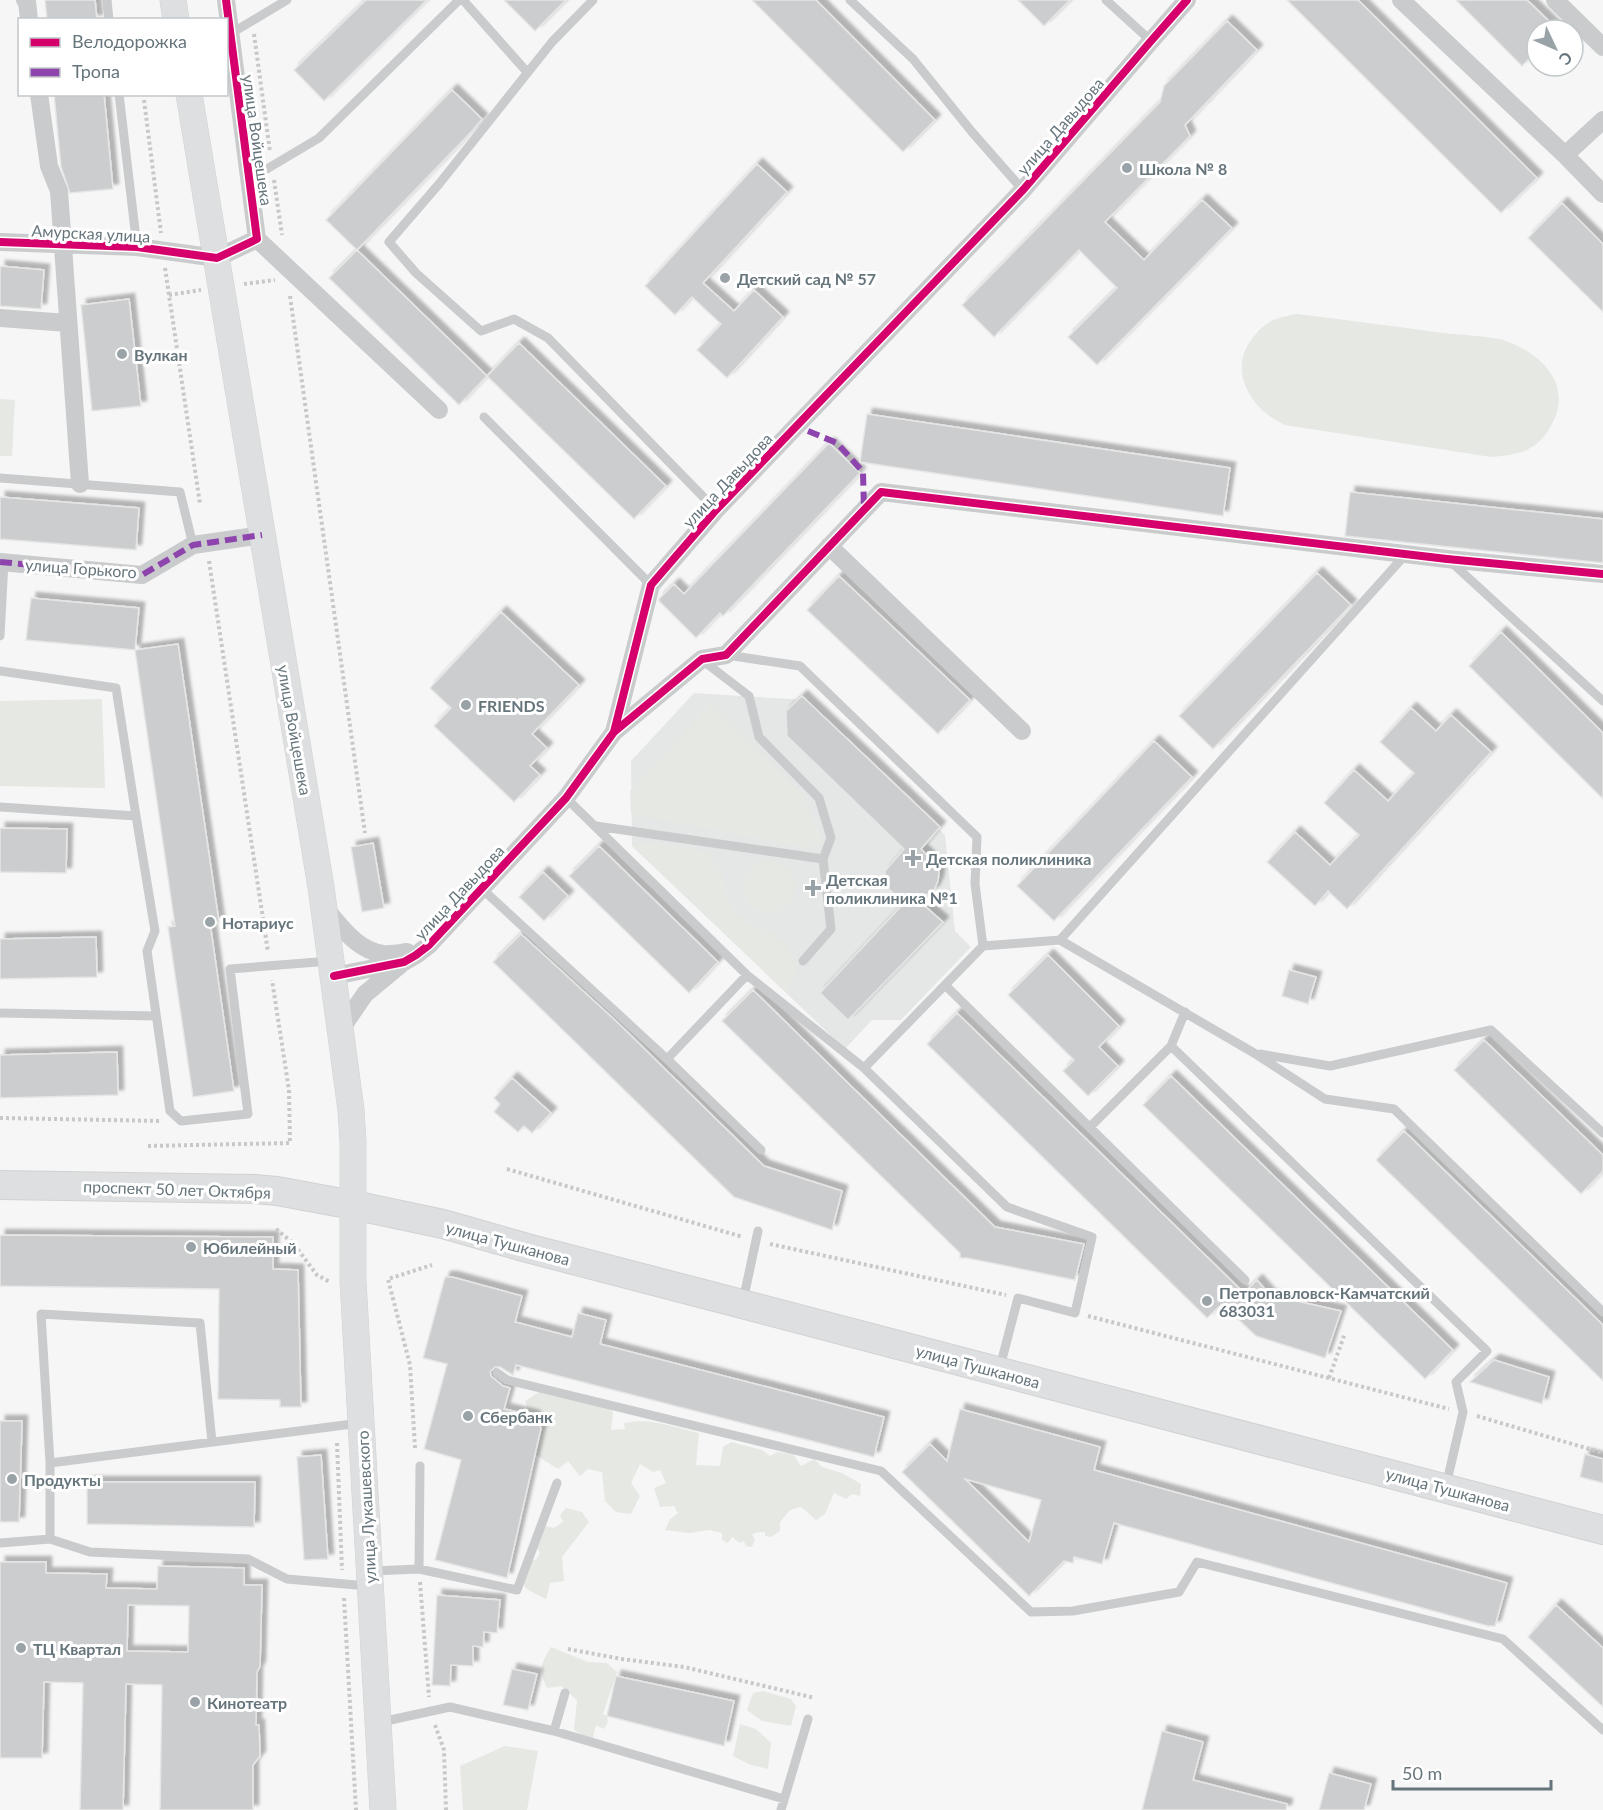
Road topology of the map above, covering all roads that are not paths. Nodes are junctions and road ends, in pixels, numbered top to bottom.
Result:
1 (24, 0) edge
2 (107, 0) edge
3 (173, 0) edge
4 (226, 0) edge
5 (287, 0) edge
6 (461, 0) edge
7 (593, 0) edge
8 (850, 0) edge
9 (1106, 0) edge
10 (1187, 0) edge
11 (1401, 0) edge
12 (1555, 0) edge
13 (29, 18) edge
14 (109, 18) edge
15 (176, 18) edge
16 (230, 34) junction
17 (1150, 40) junction
18 (1603, 47) edge
19 (527, 72) junction
20 (39, 96) edge
21 (118, 96) edge
22 (189, 96) edge
23 (1603, 120) edge
24 (1564, 155) junction
25 (249, 179) junction
26 (1023, 190) junction
27 (1603, 194) edge
28 (257, 240) junction
29 (0, 242) edge
30 (63, 245) junction
31 (137, 248) junction
32 (217, 258) junction
33 (0, 318) edge
34 (68, 323) junction
35 (439, 410) dead end
36 (484, 417) dead end
37 (0, 478) edge
38 (80, 484) junction
39 (716, 510) junction
40 (262, 535) junction
41 (200, 544) junction
42 (829, 546) junction
43 (1406, 554) junction
44 (1447, 559) junction
45 (2, 562) edge
46 (1603, 574) edge
47 (651, 585) junction
48 (0, 636) edge
49 (726, 655) junction
50 (702, 659) junction
51 (0, 671) edge
52 (1603, 701) edge
53 (1022, 731) dead end
54 (614, 732) junction
55 (566, 798) junction
56 (0, 807) edge
57 (136, 816) junction
58 (596, 826) junction
59 (823, 859) junction
60 (481, 888) junction
61 (324, 907) junction
62 (1060, 940) junction
63 (429, 945) junction
64 (983, 946) junction
65 (803, 961) dead end
66 (404, 962) junction
67 (333, 969) junction
68 (747, 975) junction
69 (945, 985) junction
70 (1185, 1012) junction
71 (0, 1013) edge
72 (156, 1016) junction
73 (341, 1029) junction
74 (1171, 1046) junction
75 (1254, 1053) junction
76 (667, 1059) junction
77 (864, 1068) junction
78 (1090, 1127) junction
79 (1603, 1133) edge
80 (761, 1150) dead end
81 (0, 1185) edge
82 (353, 1205) junction
83 (757, 1236) road end
84 (1245, 1280) dead end
85 (742, 1304) junction
86 (1603, 1312) edge
87 (999, 1371) junction
88 (497, 1373) dead end
89 (362, 1423) junction
90 (212, 1442) junction
91 (50, 1463) junction
92 (420, 1466) dead end
93 (557, 1483) dead end
94 (1446, 1488) junction
95 (1603, 1530) edge
96 (50, 1539) junction
97 (0, 1543) edge
98 (419, 1569) junction
99 (370, 1579) junction
100 (565, 1693) dead end
101 (808, 1719) dead end
102 (378, 1722) junction
103 (1603, 1730) edge
104 (554, 1731) junction
105 (784, 1799) junction
106 (383, 1810) edge
107 (781, 1810) edge

1 - 13 street
2 - 14 lane
3 - 15 main road
4 - 16 street, улица Войцешека
5 - 16 lane
6 - 19 lane
6 - 25 lane
7 - 19 lane
8 - 26 lane
9 - 17 lane
10 - 17 street, улица Давыдова
11 - 24 street
12 - 18 street
16 - 25 street, улица Войцешека
17 - 26 street, улица Давыдова
19 - 39 lane
20 - 30 street
21 - 31 lane
22 - 32 main road, улица Войцешека
23 - 24 street
24 - 27 street
25 - 28 street, улица Войцешека
26 - 39 street, улица Давыдова
28 - 32 street
28 - 35 street
29 - 30 street, Амурская улица
30 - 31 street, Амурская улица
30 - 34 street
31 - 32 street, Амурская улица
32 - 40 main road, улица Войцешека
33 - 34 street
34 - 38 street
36 - 47 lane
37 - 38 lane
38 - 41 lane
39 - 47 street, улица Давыдова
40 - 41 street, улица Горького
40 - 61 main road, улица Войцешека
41 - 45 street, улица Горького
42 - 43 street
42 - 49 street
42 - 53 street
43 - 44 street
43 - 62 lane
44 - 46 street
44 - 52 lane
45 - 48 lane
47 - 54 street, улица Давыдова
49 - 50 street
49 - 64 lane
50 - 54 street
50 - 59 lane
51 - 57 lane
54 - 55 street, улица Давыдова
55 - 58 lane
55 - 60 street, улица Давыдова
56 - 57 lane
57 - 72 lane
58 - 59 lane
58 - 68 lane
59 - 65 lane
60 - 63 street, улица Давыдова
60 - 76 lane
61 - 63 street
61 - 67 main road, улица Войцешека
62 - 64 lane
62 - 70 lane
63 - 66 street, улица Давыдова
64 - 69 lane
66 - 67 street, улица Давыдова
66 - 73 street
67 - 72 lane
67 - 73 main road, улица Войцешека
68 - 76 lane
68 - 77 lane
69 - 77 lane
69 - 78 lane
70 - 74 lane
70 - 75 lane
71 - 72 lane
73 - 82 main road, улица Войцешека
74 - 78 lane
74 - 94 lane
75 - 79 lane
75 - 86 lane
76 - 80 lane
77 - 87 lane
78 - 84 lane
81 - 82 main road, проспект 50 лет Октября
82 - 85 main road, улица Тушканова
82 - 89 main road, улица Лукашевского
83 - 85 lane
85 - 87 main road, улица Тушканова
87 - 94 main road, улица Тушканова
88 - 103 lane
89 - 90 lane
89 - 99 main road, улица Лукашевского
90 - 91 lane
90 - 91 lane
91 - 96 lane
92 - 98 lane
93 - 98 lane
94 - 95 main road, улица Тушканова
96 - 97 lane
96 - 99 lane
98 - 99 lane
99 - 102 main road, улица Лукашевского
100 - 104 lane
101 - 105 lane
102 - 104 lane
102 - 106 main road, улица Лукашевского
104 - 105 lane
105 - 107 lane

